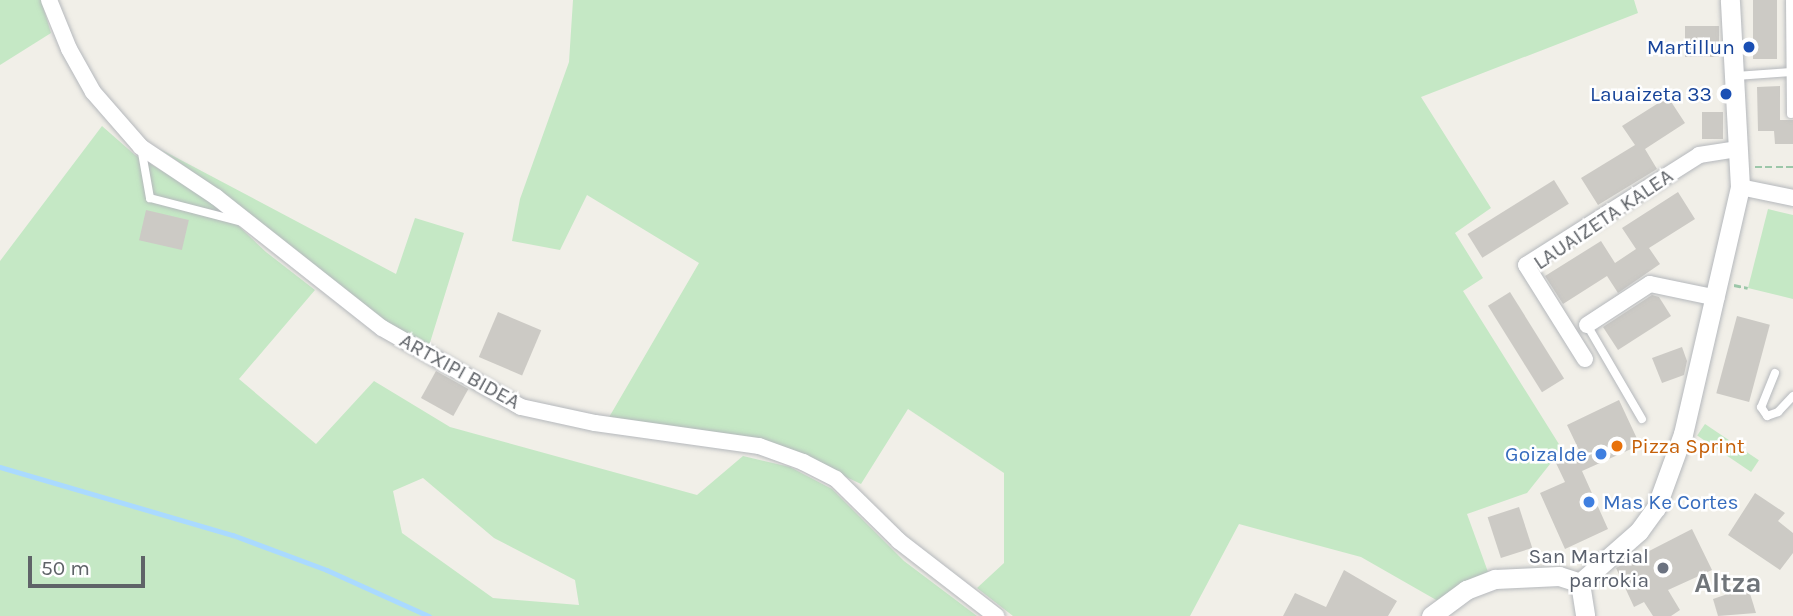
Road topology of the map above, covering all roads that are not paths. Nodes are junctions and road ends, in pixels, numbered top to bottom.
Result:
1 (49, 0) edge
2 (1730, 0) edge
3 (1790, 0) edge
4 (1791, 72) junction
5 (1736, 76) junction
6 (1791, 114) dead end
7 (141, 147) junction
8 (1737, 149) junction
9 (1740, 187) junction
10 (1793, 198) edge
11 (245, 223) junction
12 (1717, 298) junction
13 (1587, 325) joint
14 (1585, 359) dead end
15 (1774, 373) dead end
16 (1793, 396) edge
17 (1642, 419) dead end
18 (1580, 583) junction
19 (996, 616) edge
20 (1431, 616) edge
21 (1585, 616) edge

1 - 7 street, ARTXIPI BIDEA
2 - 5 street
3 - 4 lane
4 - 5 lane
4 - 6 lane
5 - 8 street
7 - 11 street, ARTXIPI BIDEA
7 - 11 lane
8 - 9 street
8 - 14 street, LAUAIZETA KALEA
9 - 10 street
9 - 12 street
11 - 19 street, ARTXIPI BIDEA
12 - 13 street
12 - 18 street
13 - 17 lane
15 - 16 lane
18 - 20 street
18 - 21 street

